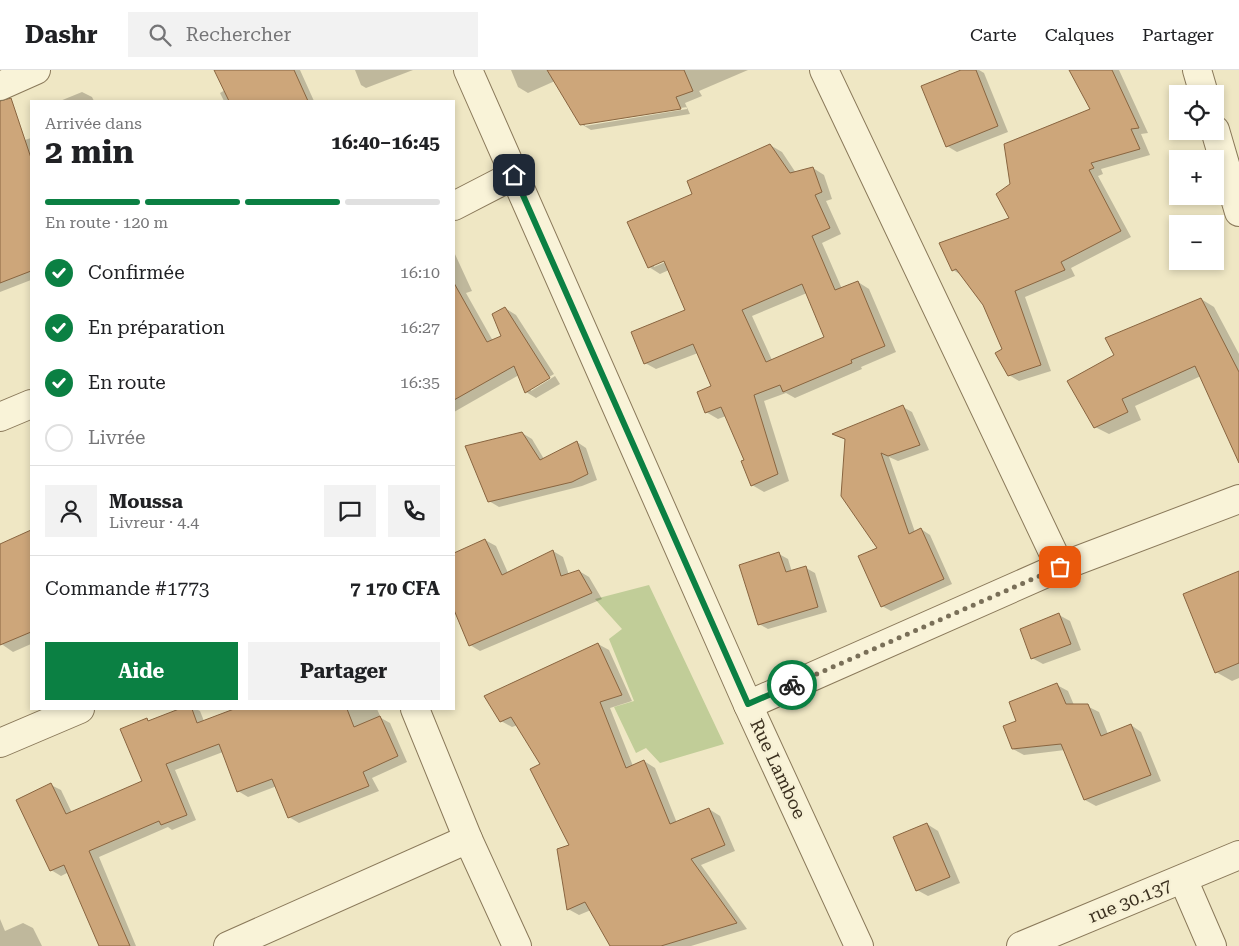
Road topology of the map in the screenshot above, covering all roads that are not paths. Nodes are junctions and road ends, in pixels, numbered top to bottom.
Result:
1 (36, 70) edge
2 (468, 70) edge
3 (824, 70) edge
4 (1197, 70) edge
5 (1201, 85) edge
6 (0, 86) edge
7 (1218, 140) edge
8 (514, 175) junction
9 (455, 205) edge
10 (1239, 212) edge
11 (30, 404) edge
12 (0, 418) edge
13 (1239, 499) edge
14 (1060, 567) junction
15 (748, 704) junction
16 (78, 710) edge
17 (415, 710) edge
18 (0, 743) edge
19 (468, 839) junction
20 (1239, 855) edge
21 (1183, 879) junction
22 (228, 946) edge
23 (517, 946) edge
24 (859, 946) edge
25 (1021, 946) edge
26 (1212, 946) edge

1 - 6 street
2 - 8 street, Rue Lamboe
3 - 14 street
4 - 5 street
7 - 10 street
8 - 9 street
8 - 15 street, Rue Lamboe
11 - 12 street
13 - 14 street
14 - 15 street
15 - 24 street, Rue Lamboe
16 - 18 street
17 - 19 street
19 - 22 street
19 - 23 street
20 - 21 street, rue 30.137
21 - 25 street, rue 30.137
21 - 26 street

